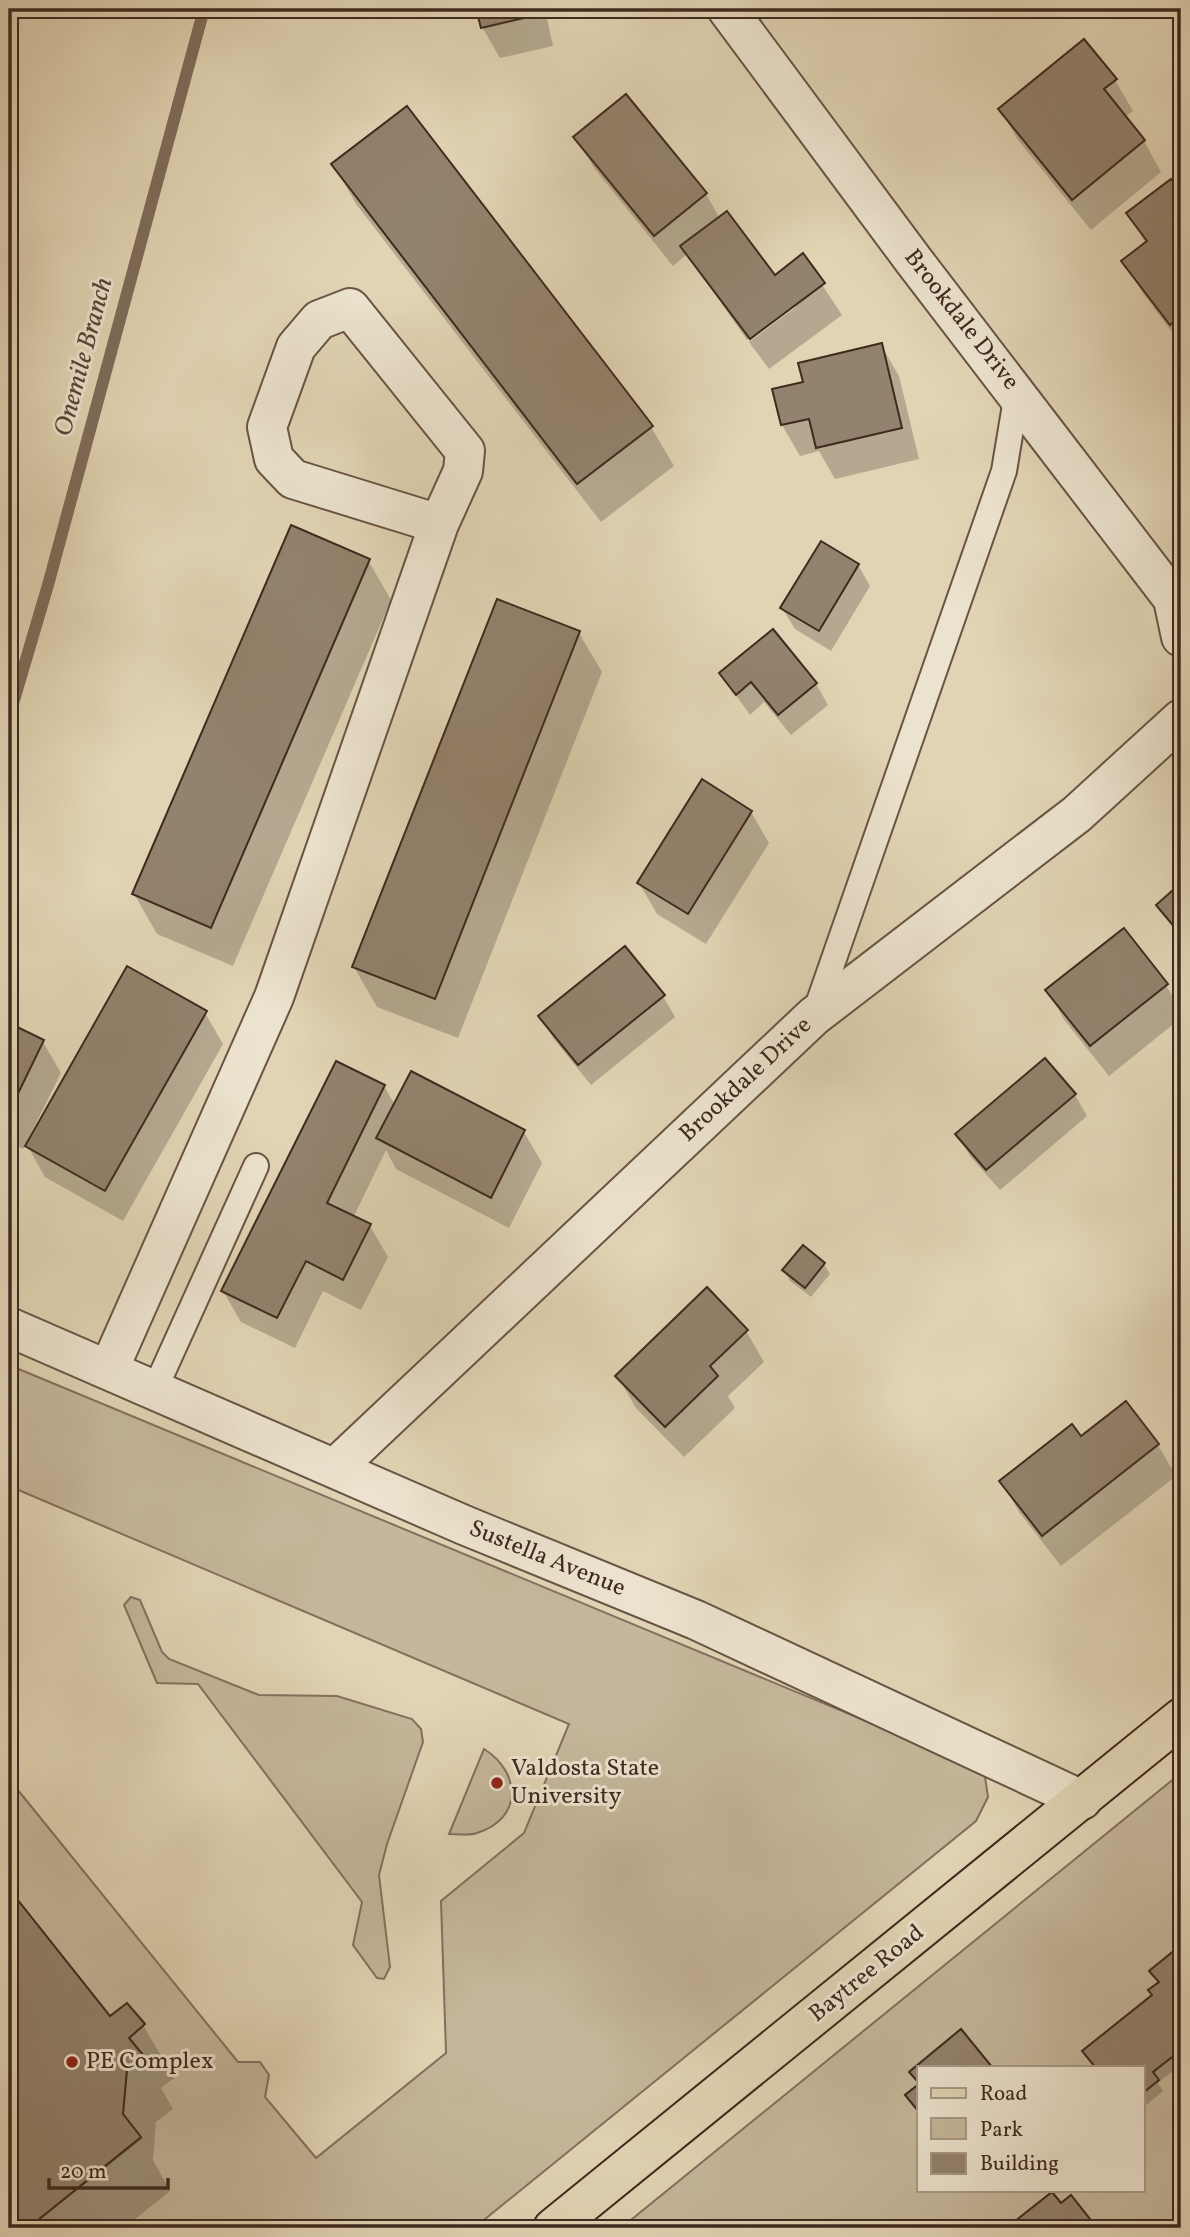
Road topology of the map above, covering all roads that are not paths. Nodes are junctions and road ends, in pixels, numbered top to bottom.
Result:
1 (727, 9) edge
2 (1017, 393) junction
3 (439, 524) junction
4 (1181, 637) edge
5 (1181, 719) edge
6 (814, 1016) junction
7 (256, 1166) dead end
8 (9, 1327) edge
9 (109, 1369) junction
10 (155, 1389) junction
11 (335, 1468) junction
12 (1181, 1718) edge
13 (1082, 1800) junction
14 (553, 2228) edge

1 - 2 street, Brookdale Drive
2 - 4 street, Brookdale Drive
2 - 6 lane
3 - 3 street
3 - 9 street
5 - 6 street, Brookdale Drive
6 - 11 street, Brookdale Drive
7 - 10 lane
8 - 9 street, Sustella Avenue
9 - 10 street, Sustella Avenue
10 - 11 street, Sustella Avenue
11 - 13 street, Sustella Avenue
12 - 13 main road, Baytree Road
13 - 14 main road, Baytree Road

